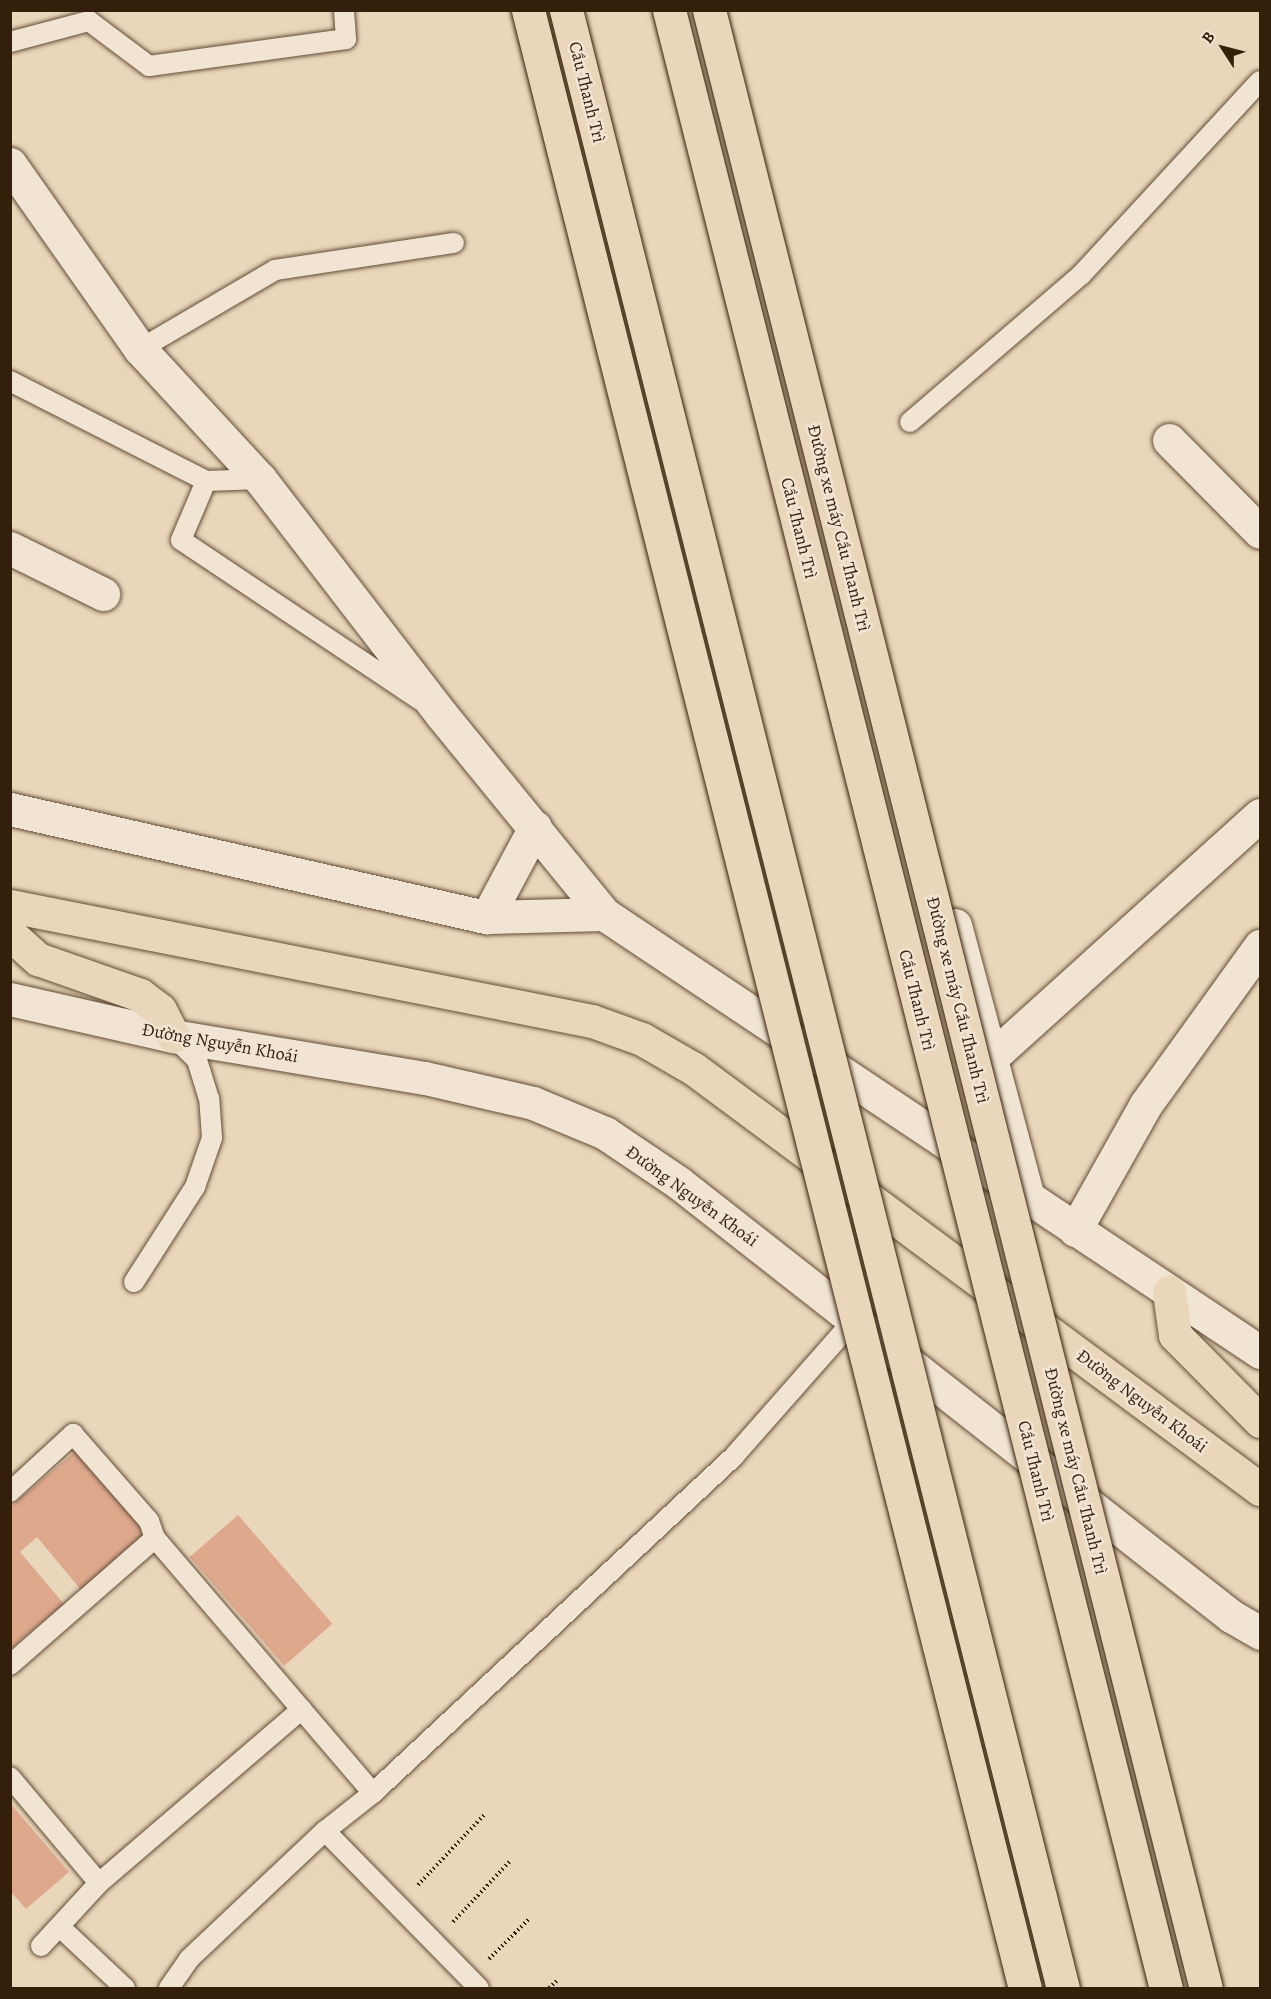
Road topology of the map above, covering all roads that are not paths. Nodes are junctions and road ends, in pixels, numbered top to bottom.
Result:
1 (344, 10) edge
2 (528, 10) edge
3 (566, 10) edge
4 (669, 10) edge
5 (711, 10) edge
6 (10, 42) edge
7 (1260, 81) edge
8 (10, 164) edge
9 (454, 243) dead end
10 (140, 349) junction
11 (10, 381) edge
12 (910, 422) dead end
13 (1169, 440) dead end
14 (260, 478) junction
15 (206, 481) junction
16 (1260, 532) edge
17 (10, 548) edge
18 (103, 594) dead end
19 (441, 714) junction
20 (10, 809) edge
21 (1260, 815) edge
22 (535, 827) junction
23 (10, 906) edge
24 (604, 914) junction
25 (487, 917) junction
26 (10, 934) edge
27 (1260, 946) edge
28 (10, 999) edge
29 (173, 1036) junction
30 (992, 1057) junction
31 (1029, 1201) junction
32 (1075, 1230) junction
33 (134, 1282) dead end
34 (1169, 1293) junction
35 (850, 1317) junction
36 (1260, 1352) edge
37 (1260, 1421) edge
38 (1260, 1490) edge
39 (10, 1492) edge
40 (155, 1538) junction
41 (1260, 1633) edge
42 (10, 1665) edge
43 (302, 1709) junction
44 (10, 1777) edge
45 (373, 1793) junction
46 (325, 1831) junction
47 (99, 1883) junction
48 (62, 1928) junction
49 (41, 1946) dead end
50 (473, 1985) edge
51 (125, 1989) edge
52 (169, 1989) edge
53 (1025, 1989) edge
54 (1063, 1989) edge
55 (1166, 1989) edge
56 (1206, 1989) edge

1 - 6 lane
2 - 53 main road, bridge
3 - 54 main road, Cầu Thanh Trì, bridge
4 - 55 main road, Cầu Thanh Trì, bridge
5 - 30 street
5 - 56 main road, Đường xe máy Cầu Thanh Trì, bridge
7 - 12 lane
8 - 10 street
9 - 10 lane
10 - 14 street
11 - 15 lane
13 - 16 street
14 - 15 lane
14 - 19 street
15 - 19 lane
17 - 18 street
19 - 22 street
20 - 25 street
21 - 30 street
22 - 24 street
22 - 25 street
23 - 38 main road, Đường Nguyễn Khoái
24 - 25 street
24 - 31 street
26 - 29 main road
27 - 32 street
28 - 29 street, Đường Nguyễn Khoái
29 - 33 lane
29 - 35 street, Đường Nguyễn Khoái
30 - 31 street
31 - 32 street
32 - 34 street
34 - 36 street
34 - 37 main road
35 - 41 street, Đường Nguyễn Khoái
35 - 45 lane
39 - 40 lane
40 - 42 lane
40 - 43 lane
43 - 45 lane
43 - 47 lane
44 - 47 lane
45 - 46 lane
46 - 50 lane
46 - 52 lane
47 - 48 lane
48 - 49 lane
48 - 51 lane

